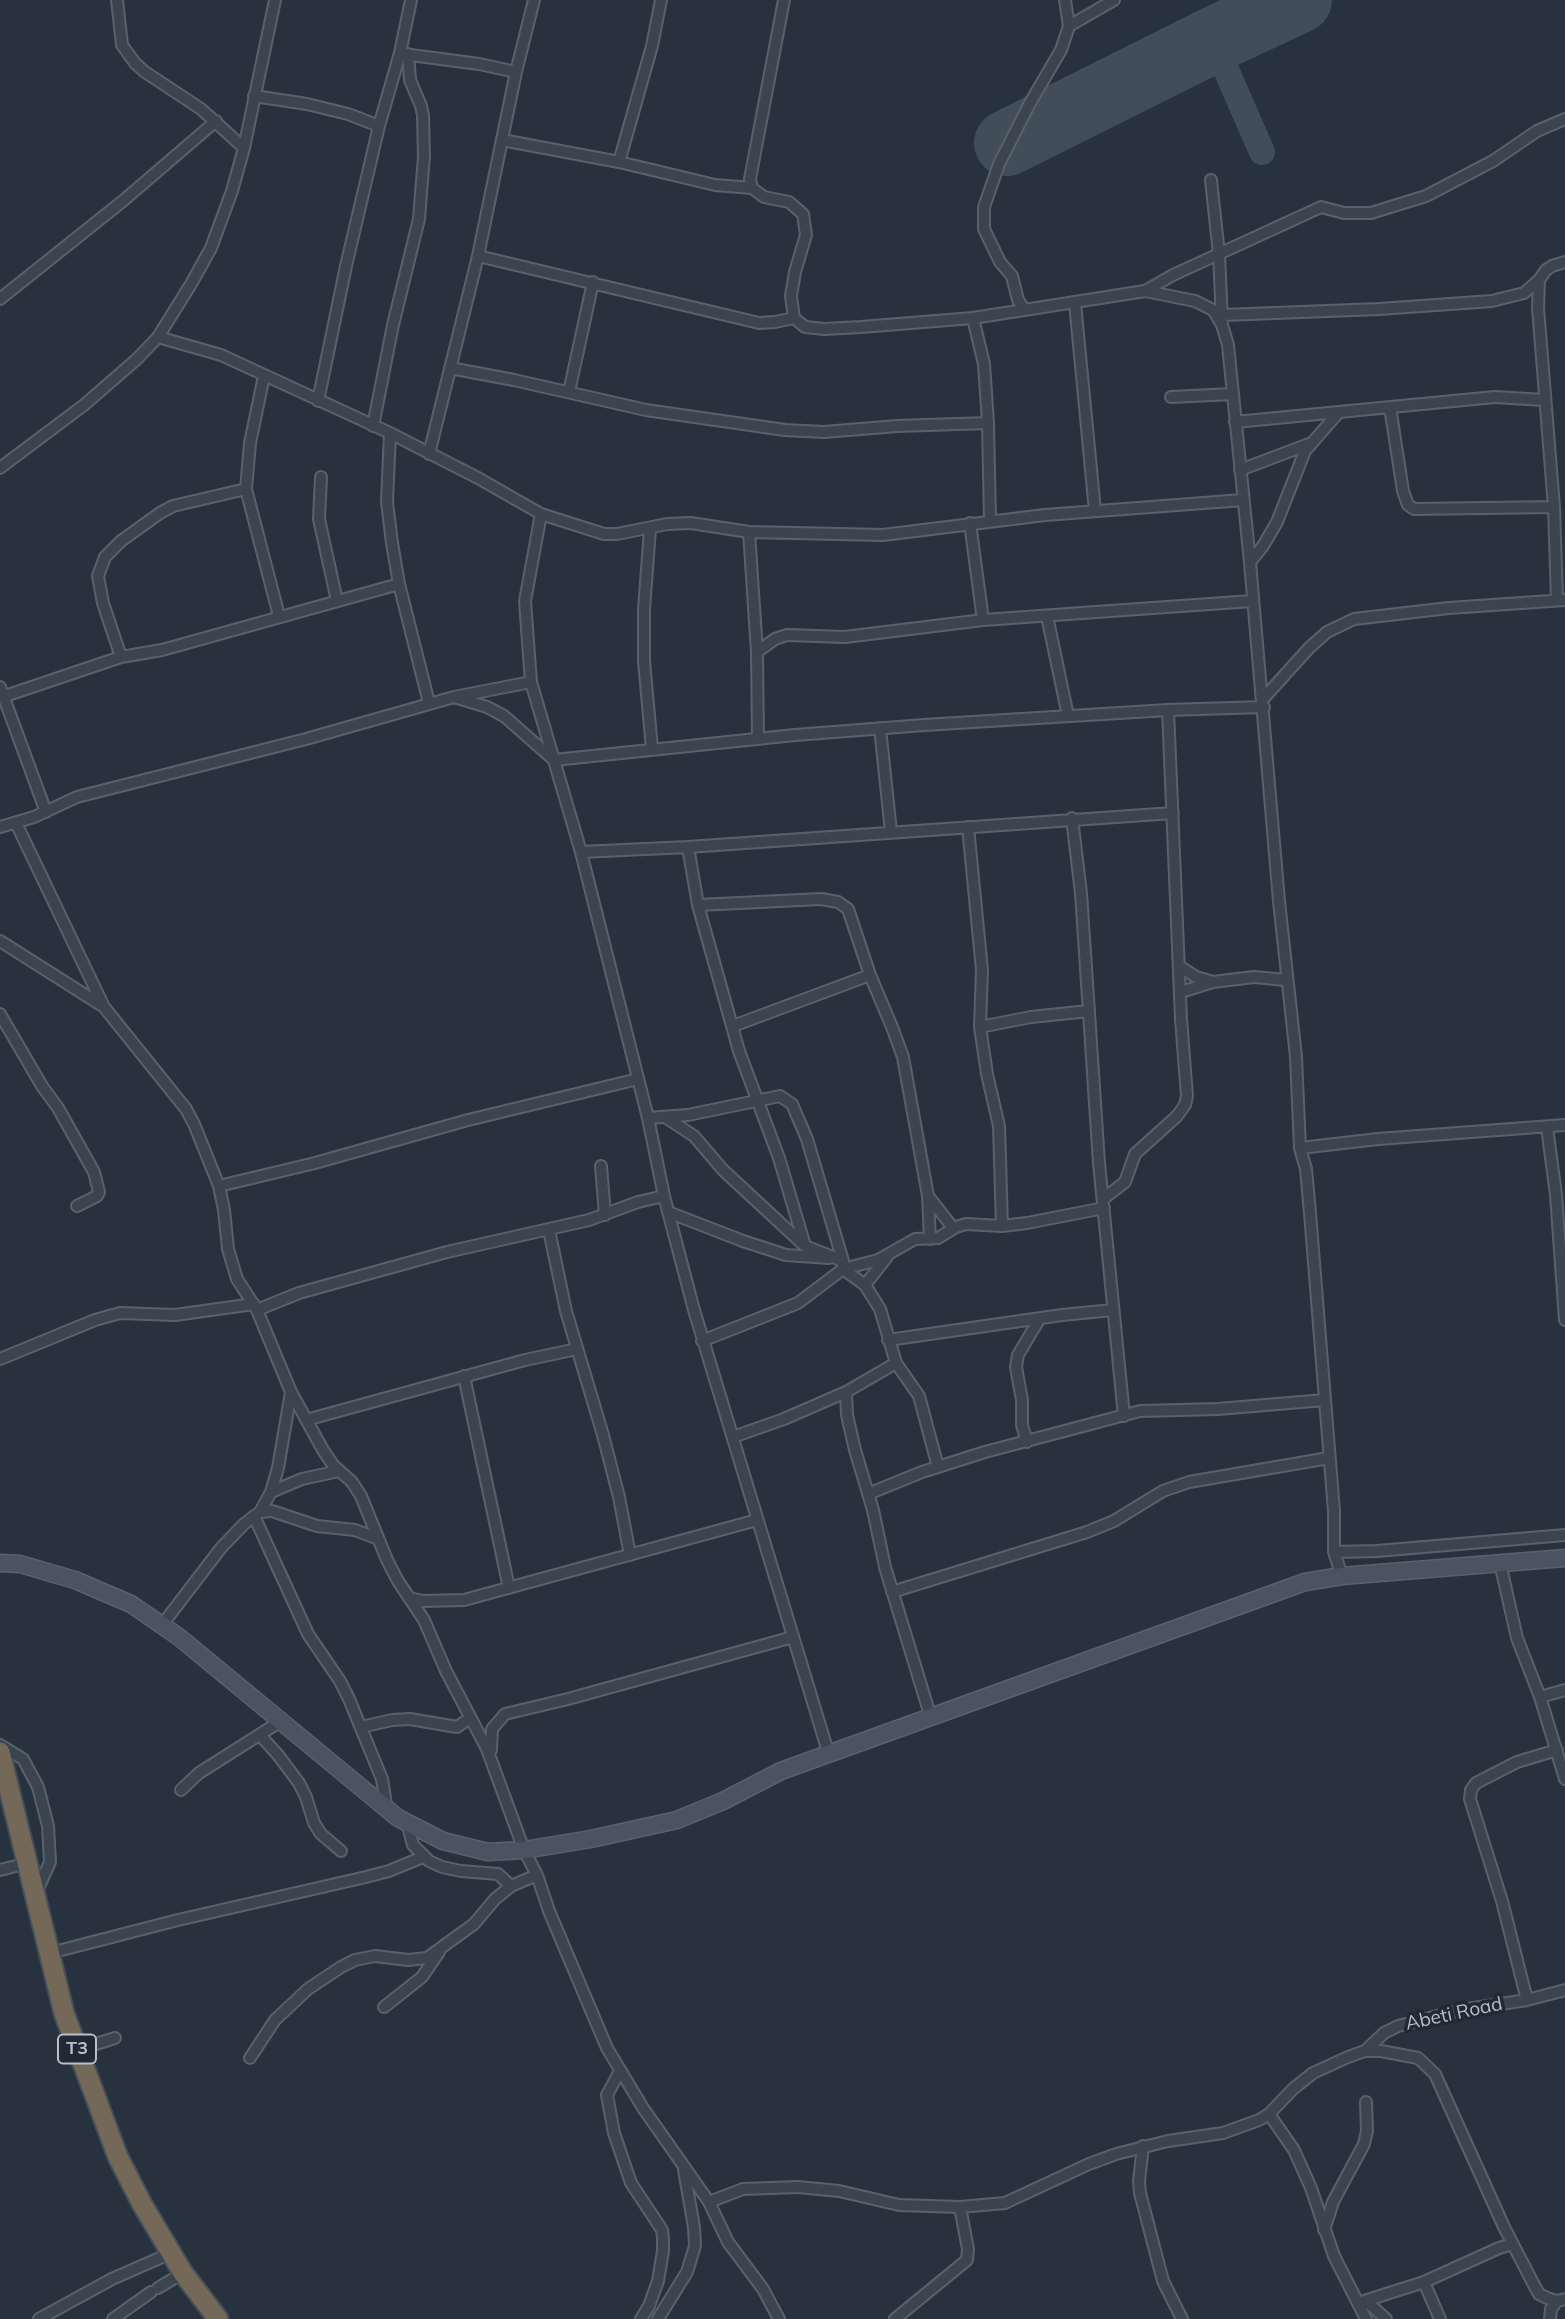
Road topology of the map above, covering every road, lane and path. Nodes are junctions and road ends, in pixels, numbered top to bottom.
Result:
1 (117, 0) edge
2 (275, 0) edge
3 (411, 0) edge
4 (661, 0) edge
5 (784, 0) edge
6 (1065, 0) edge
7 (1114, 0) edge
8 (530, 1) edge
9 (1069, 26) junction
10 (404, 54) junction
11 (516, 72) junction
12 (254, 96) junction
13 (1565, 118) edge
14 (216, 121) junction
15 (379, 126) junction
16 (502, 140) junction
17 (244, 148) junction
18 (619, 162) junction
19 (1211, 180) dead end
20 (752, 188) junction
21 (1219, 254) junction
22 (478, 256) junction
23 (1565, 262) edge
24 (1539, 280) junction
25 (593, 282) junction
26 (1145, 291) junction
27 (0, 299) edge
28 (1075, 303) junction
29 (1024, 309) junction
30 (794, 318) junction
31 (973, 318) junction
32 (1222, 320) junction
33 (158, 337) junction
34 (450, 368) junction
35 (264, 376) junction
36 (569, 392) junction
37 (1232, 394) junction
38 (1171, 397) dead end
39 (1545, 400) junction
40 (318, 401) junction
41 (1390, 407) junction
42 (1339, 412) junction
43 (1235, 422) junction
44 (988, 423) junction
45 (373, 426) junction
46 (390, 433) junction
47 (1309, 444) junction
48 (429, 454) junction
49 (0, 468) edge
50 (1240, 470) junction
51 (321, 477) dead end
52 (246, 489) junction
53 (1243, 500) junction
54 (1554, 507) junction
55 (1095, 511) junction
56 (541, 514) junction
57 (990, 521) junction
58 (970, 523) junction
59 (650, 529) junction
60 (749, 531) junction
61 (1250, 562) junction
62 (399, 584) junction
63 (1561, 600) edge
64 (337, 601) junction
65 (1252, 601) junction
66 (279, 616) junction
67 (1047, 616) junction
68 (983, 620) junction
69 (757, 652) junction
70 (121, 657) junction
71 (531, 681) junction
72 (3, 691) edge
73 (454, 697) junction
74 (429, 703) junction
75 (1263, 703) junction
76 (1168, 710) junction
77 (1068, 716) junction
78 (880, 728) junction
79 (758, 739) junction
80 (652, 749) junction
81 (554, 760) junction
82 (46, 812) junction
83 (1173, 813) junction
84 (1072, 818) junction
85 (16, 823) junction
86 (0, 827) edge
87 (968, 827) junction
88 (891, 832) junction
89 (688, 847) junction
90 (582, 852) junction
91 (698, 905) junction
92 (0, 941) edge
93 (1180, 966) junction
94 (870, 975) junction
95 (1286, 980) junction
96 (1213, 982) junction
97 (1181, 992) junction
98 (104, 1007) junction
99 (1089, 1011) junction
100 (0, 1014) edge
101 (733, 1026) junction
102 (980, 1027) junction
103 (638, 1079) junction
104 (756, 1100) junction
105 (665, 1117) junction
106 (648, 1118) junction
107 (1565, 1125) edge
108 (1547, 1127) junction
109 (1300, 1148) junction
110 (601, 1166) dead end
111 (219, 1186) junction
112 (664, 1196) junction
113 (928, 1196) junction
114 (1103, 1203) junction
115 (78, 1206) dead end
116 (668, 1212) junction
117 (605, 1214) junction
118 (1002, 1226) junction
119 (953, 1228) junction
120 (549, 1230) junction
121 (930, 1240) junction
122 (805, 1245) junction
123 (888, 1255) junction
124 (840, 1263) junction
125 (865, 1285) junction
126 (256, 1307) junction
127 (1113, 1310) junction
128 (1040, 1318) junction
129 (1565, 1321) edge
130 (888, 1340) junction
131 (702, 1341) junction
132 (577, 1349) junction
133 (0, 1359) edge
134 (896, 1363) junction
135 (464, 1376) junction
136 (291, 1392) junction
137 (846, 1392) junction
138 (1325, 1400) junction
139 (1124, 1416) junction
140 (306, 1420) junction
141 (733, 1437) junction
142 (1027, 1442) junction
143 (1329, 1458) junction
144 (939, 1466) junction
145 (339, 1471) junction
146 (271, 1492) junction
147 (868, 1494) junction
148 (257, 1514) junction
149 (757, 1520) junction
150 (1565, 1535) edge
151 (376, 1538) junction
152 (1334, 1552) junction
153 (630, 1555) junction
154 (1565, 1558) edge
155 (0, 1563) edge
156 (1500, 1563) junction
157 (1342, 1576) junction
158 (509, 1588) junction
159 (892, 1592) junction
160 (409, 1598) junction
161 (162, 1625) junction
162 (793, 1637) junction
163 (1565, 1690) edge
164 (1540, 1697) junction
165 (470, 1718) junction
166 (931, 1718) junction
167 (281, 1721) junction
168 (361, 1727) junction
169 (260, 1735) junction
170 (0, 1745) edge
171 (1557, 1750) junction
172 (0, 1752) edge
173 (829, 1755) junction
174 (494, 1770) junction
175 (1565, 1779) edge
176 (181, 1790) dead end
177 (387, 1811) junction
178 (408, 1826) junction
179 (524, 1850) junction
180 (341, 1851) dead end
181 (424, 1857) junction
182 (28, 1863) junction
183 (0, 1870) edge
184 (537, 1875) junction
185 (511, 1886) junction
186 (36, 1893) junction
187 (440, 1950) junction
188 (50, 1953) junction
189 (1565, 1990) edge
190 (1527, 2000) junction
191 (384, 2007) dead end
192 (115, 2038) dead end
193 (77, 2050) junction
194 (1365, 2051) junction
195 (250, 2059) dead end
196 (620, 2071) junction
197 (1366, 2102) dead end
198 (1269, 2114) junction
199 (1143, 2146) junction
200 (684, 2167) junction
201 (709, 2202) junction
202 (960, 2207) junction
203 (1324, 2230) junction
204 (1513, 2244) junction
205 (170, 2253) junction
206 (183, 2273) junction
207 (1424, 2282) junction
208 (1561, 2300) edge
209 (1362, 2302) junction
210 (39, 2319) edge
211 (113, 2319) edge
212 (218, 2319) edge
213 (641, 2319) edge
214 (658, 2319) edge
215 (779, 2319) edge
216 (895, 2319) edge
217 (1182, 2319) edge
218 (1366, 2319) edge
219 (1386, 2319) edge
220 (1440, 2319) edge
221 (1550, 2319) edge

1 - 14 street
2 - 12 street
3 - 10 street
4 - 18 street
5 - 20 street
6 - 9 street
7 - 9 street
8 - 11 street
9 - 29 street
10 - 11 street
10 - 15 street
10 - 45 street
11 - 16 street
12 - 15 street
12 - 17 street
13 - 21 street
14 - 17 street
14 - 27 street
15 - 40 street
16 - 18 street
16 - 22 street
17 - 33 street
18 - 20 street
19 - 21 street
20 - 30 street
21 - 26 street
21 - 32 street
22 - 25 street
22 - 34 street
23 - 24 street
24 - 32 street
24 - 39 street
25 - 30 street
25 - 36 street
26 - 28 street
26 - 32 street
28 - 29 street
28 - 55 street
29 - 31 street
30 - 31 street
31 - 44 street
32 - 37 street
33 - 35 street
33 - 49 street
34 - 36 street
34 - 48 street
35 - 40 street
35 - 52 street
36 - 44 street
37 - 38 street
37 - 43 street
39 - 41 street
39 - 54 street
40 - 45 street
41 - 42 street
41 - 54 street
42 - 43 street
42 - 47 street
43 - 50 street
44 - 57 street
45 - 46 street
46 - 48 street
46 - 62 street
47 - 50 street
47 - 61 street
48 - 56 street
50 - 53 street
51 - 64 street
52 - 66 street
52 - 70 street
53 - 55 street
53 - 61 street
54 - 63 street
55 - 57 street
56 - 59 street
56 - 71 street
57 - 58 street
58 - 60 street
58 - 68 street
59 - 60 street
59 - 80 street
60 - 69 street
61 - 65 street
62 - 64 street
62 - 74 street
63 - 75 street
64 - 66 street
65 - 67 street
65 - 75 street
66 - 70 street
67 - 68 street
67 - 77 street
68 - 69 street
69 - 79 street
70 - 72 street
71 - 73 street
71 - 81 street
72 - 82 street
73 - 74 street
73 - 81 street
74 - 82 street
75 - 76 street
75 - 95 street
76 - 77 street
76 - 83 street
77 - 78 street
78 - 79 street
78 - 88 street
79 - 80 street
80 - 81 street
81 - 90 street
82 - 85 street
83 - 84 street
83 - 93 street
84 - 87 street
84 - 99 street
85 - 86 street
85 - 98 street
87 - 88 street
87 - 102 street
88 - 89 street
89 - 90 street
89 - 91 street
90 - 103 street
91 - 94 street
91 - 101 street
92 - 98 street
93 - 96 street
93 - 97 street
94 - 101 street
94 - 113 street
95 - 96 street
95 - 109 street
96 - 97 street
97 - 114 street
98 - 111 street
99 - 102 street
99 - 114 street
100 - 115 street
101 - 104 street
102 - 118 street
103 - 106 street
103 - 111 street
104 - 105 street
104 - 122 street
104 - 124 street
105 - 106 street
105 - 122 street
106 - 112 street
107 - 108 street
108 - 109 street
108 - 129 street
109 - 138 street
110 - 117 street
111 - 126 street
112 - 116 street
112 - 117 street
113 - 119 street
113 - 121 street
114 - 118 street
114 - 127 street
116 - 124 street
116 - 131 street
117 - 120 street
118 - 119 street
119 - 121 street
120 - 126 street
120 - 132 street
121 - 123 street
122 - 124 street
123 - 124 street
123 - 125 street
124 - 125 street
124 - 131 street
125 - 130 street
126 - 133 street
126 - 136 street
127 - 128 street
127 - 139 street
128 - 130 street
128 - 142 street
130 - 134 street
131 - 141 street
132 - 135 street
132 - 153 street
134 - 137 street
134 - 144 street
135 - 140 street
135 - 158 street
136 - 140 street
136 - 146 street
137 - 141 street
137 - 147 street
138 - 139 street
138 - 143 street
139 - 142 street
140 - 145 street
141 - 149 street
142 - 144 street
143 - 152 street
143 - 159 street
144 - 147 street
145 - 146 street
145 - 151 street
146 - 148 street
147 - 159 street
148 - 151 street
148 - 161 street
148 - 168 street
149 - 153 street
149 - 162 street
150 - 152 street
151 - 160 street
152 - 157 street
153 - 158 street
154 - 156 main road
155 - 161 main road
156 - 157 main road
156 - 164 street
157 - 166 main road
158 - 160 street
159 - 166 street
160 - 165 street
161 - 167 main road
162 - 173 street
162 - 174 street
163 - 164 street
164 - 171 street
165 - 168 street
165 - 174 street
166 - 173 main road
167 - 169 street
167 - 177 main road
168 - 177 street
169 - 176 street
169 - 180 street
170 - 186 street
171 - 175 street
171 - 190 street
172 - 182 highway, T3
173 - 179 main road
174 - 179 street
177 - 178 main road
178 - 179 main road
178 - 181 street
179 - 184 street
181 - 185 street
181 - 188 street
182 - 183 street
182 - 186 highway, T3
184 - 185 street
184 - 196 street
185 - 187 street
186 - 188 highway, T3
187 - 191 street
187 - 195 street
188 - 193 highway, T3
189 - 190 street, Abeti Road
190 - 194 street, Abeti Road
192 - 193 street
193 - 205 highway, T3
194 - 198 street, Abeti Road
194 - 204 street
196 - 200 street
196 - 213 street
197 - 203 street
198 - 199 street, Abeti Road
198 - 203 street
199 - 202 street, Abeti Road
199 - 217 street
200 - 201 street
200 - 214 street
201 - 202 street, Abeti Road
201 - 215 street
202 - 216 street
203 - 209 street
204 - 207 street
204 - 208 street
205 - 206 highway, T3
205 - 210 street
206 - 211 street
206 - 212 highway, T3
207 - 209 street
207 - 220 street
208 - 221 street
209 - 218 street
209 - 219 street

